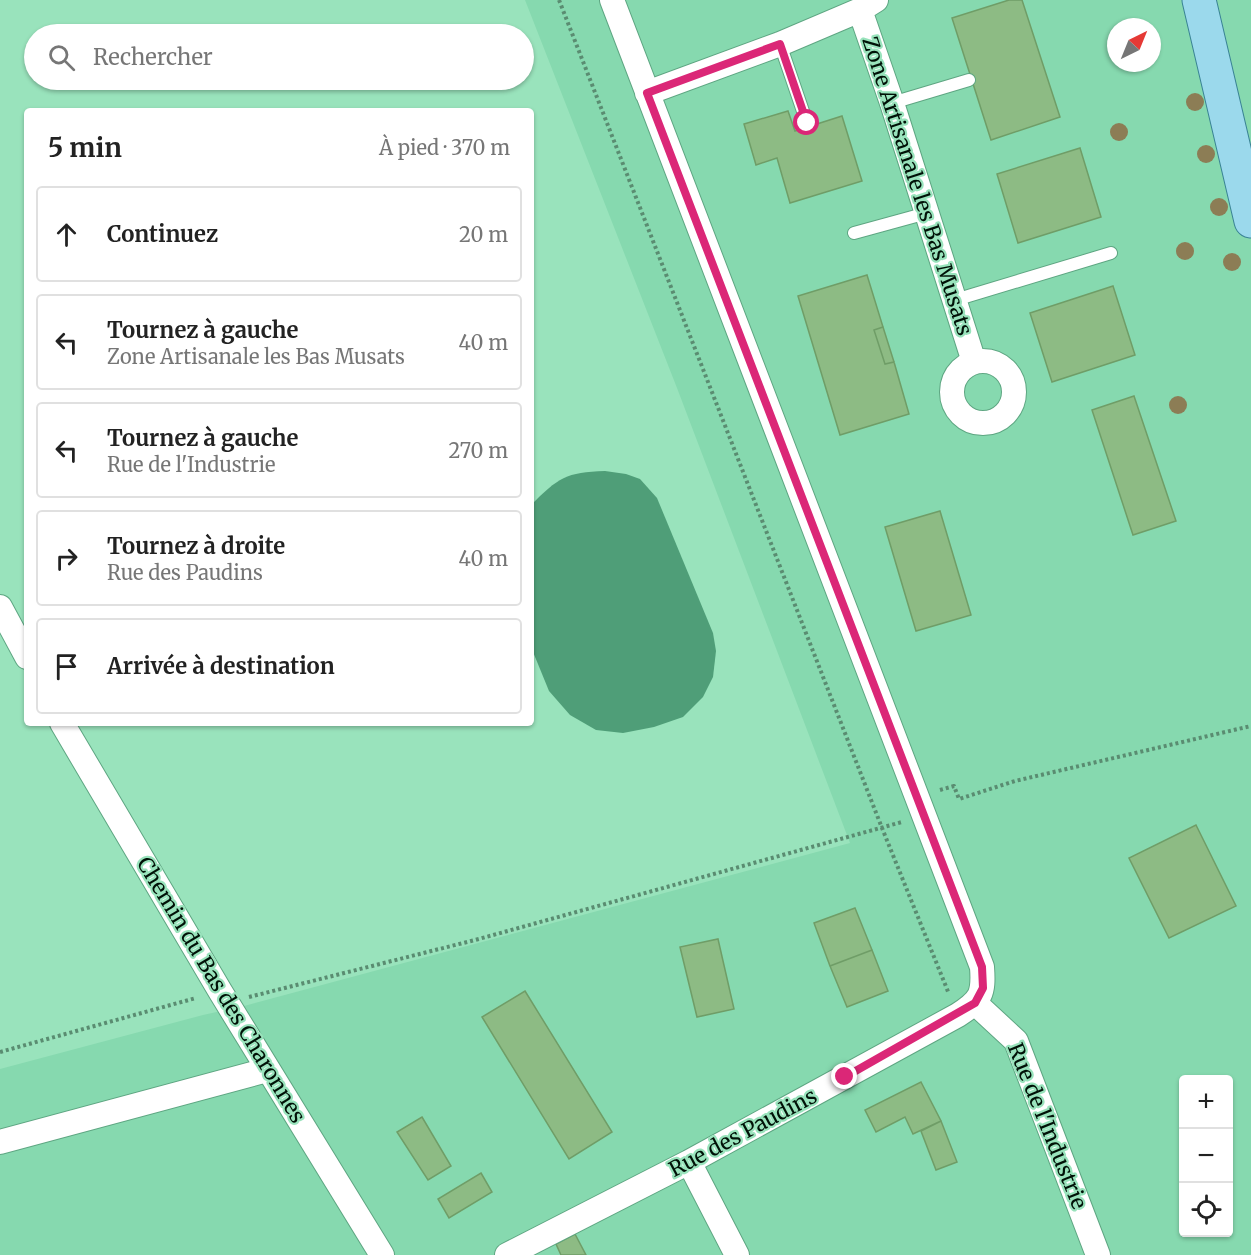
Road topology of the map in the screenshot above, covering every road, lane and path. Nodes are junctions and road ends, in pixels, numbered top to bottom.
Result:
1 (559, 0) edge
2 (612, 0) edge
3 (1199, 0) edge
4 (868, 5) edge
5 (780, 44) junction
6 (969, 80) dead end
7 (647, 93) junction
8 (892, 104) junction
9 (807, 123) dead end
10 (927, 213) junction
11 (1251, 222) edge
12 (854, 233) dead end
13 (1111, 253) dead end
14 (955, 300) junction
15 (974, 362) dead end
16 (0, 608) edge
17 (24, 652) edge
18 (64, 726) edge
19 (1251, 726) edge
20 (920, 806) junction
21 (882, 828) junction
22 (220, 991) junction
23 (966, 1009) junction
24 (0, 1052) edge
25 (267, 1070) junction
26 (0, 1142) edge
27 (689, 1162) junction
28 (382, 1255) edge
29 (507, 1255) edge
30 (737, 1255) edge
31 (1098, 1255) edge

1 - 21 path
2 - 7 street
3 - 11 main road
4 - 5 street, Zone Artisanale les Bas Musats
4 - 8 street, Zone Artisanale les Bas Musats
5 - 7 street, Zone Artisanale les Bas Musats
5 - 9 lane
6 - 8 lane
7 - 20 street
8 - 10 street, Zone Artisanale les Bas Musats
10 - 12 lane
10 - 14 street, Zone Artisanale les Bas Musats
13 - 14 lane
14 - 15 street, Zone Artisanale les Bas Musats
16 - 17 street
18 - 22 street, Chemin du Bas des Charonnes
19 - 20 path
20 - 21 path
20 - 23 street
21 - 22 path
21 - 23 path
22 - 24 path
22 - 25 street, Chemin du Bas des Charonnes
23 - 27 street, Rue des Paudins
23 - 31 street, Rue de l'Industrie
25 - 26 street
25 - 28 street, Chemin du Bas des Charonnes
27 - 29 street, Rue des Paudins
27 - 30 street

